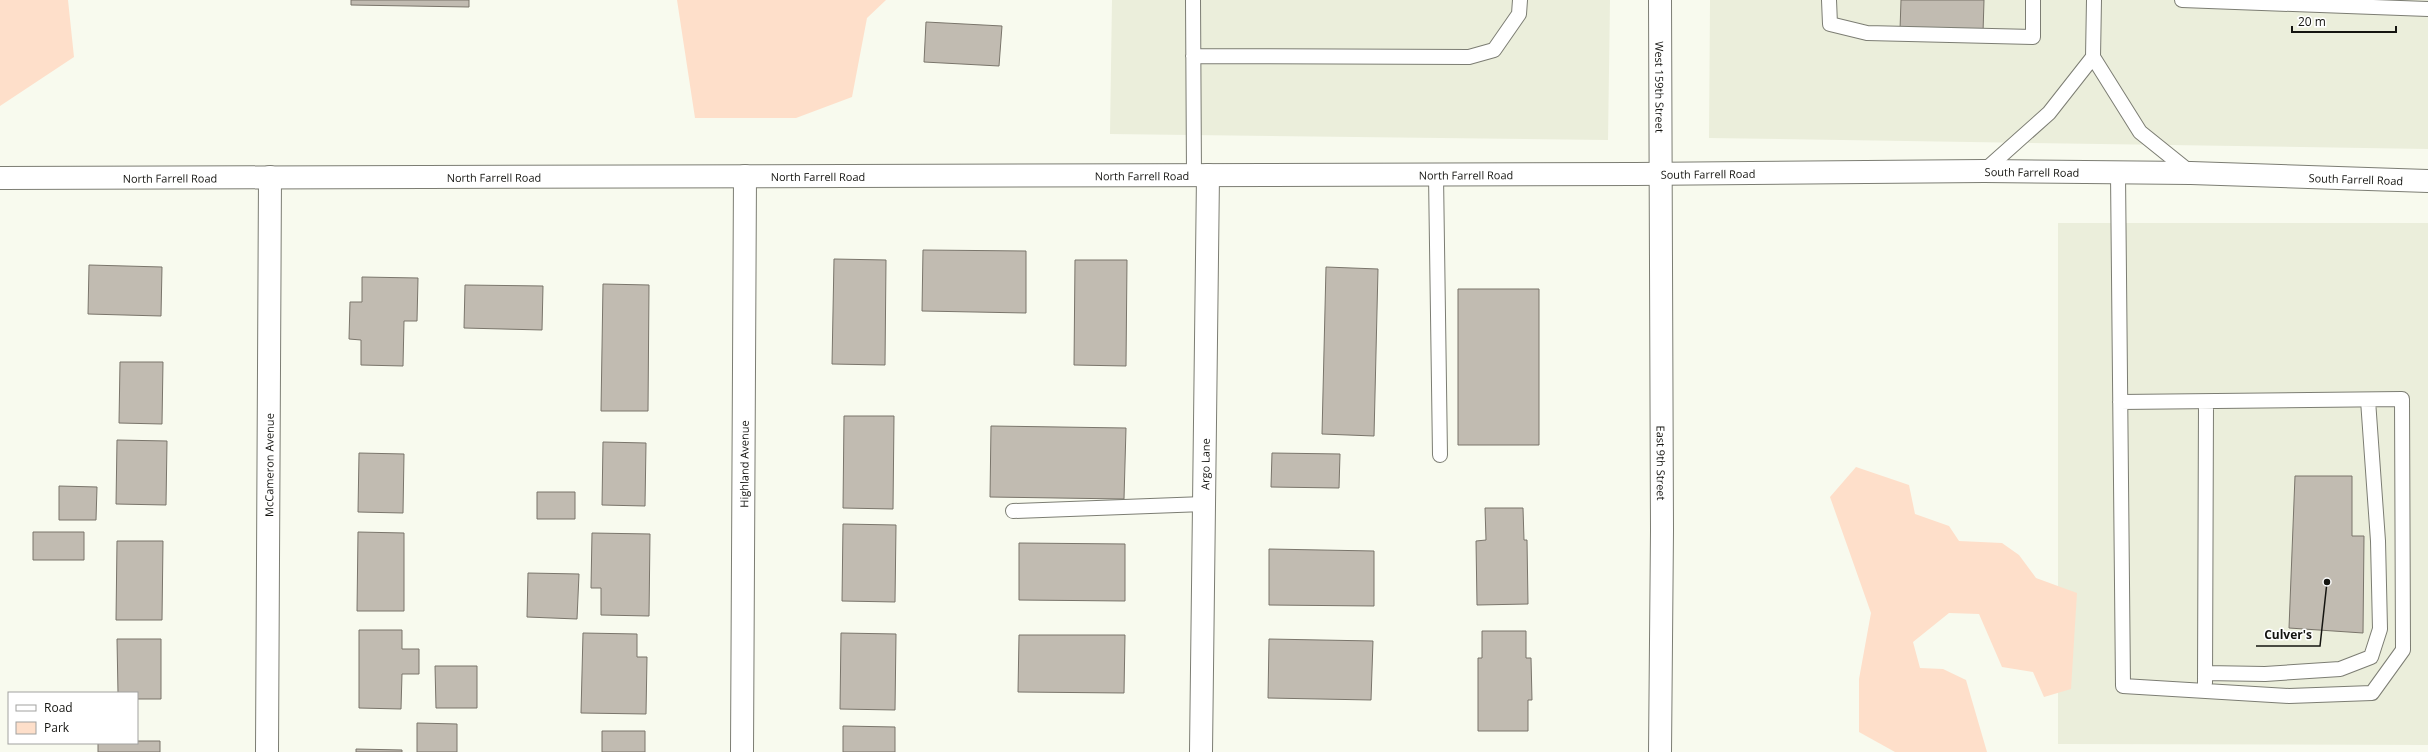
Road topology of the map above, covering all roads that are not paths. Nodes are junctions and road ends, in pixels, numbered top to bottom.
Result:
1 (1193, 0) edge
2 (1520, 0) edge
3 (1660, 0) edge
4 (1830, 0) edge
5 (2033, 0) edge
6 (2094, 0) edge
7 (2182, 0) edge
8 (2428, 9) edge
9 (1193, 56) junction
10 (2093, 57) junction
11 (1984, 171) junction
12 (1635, 174) joint
13 (1661, 174) junction
14 (2118, 174) junction
15 (2191, 174) junction
16 (1201, 175) junction
17 (1436, 175) junction
18 (745, 176) junction
19 (270, 177) junction
20 (0, 178) edge
21 (2428, 181) edge
22 (2368, 400) junction
23 (2120, 402) junction
24 (2206, 402) junction
25 (1440, 455) dead end
26 (1204, 504) junction
27 (1013, 511) dead end
28 (2205, 673) junction
29 (2205, 691) junction
30 (267, 752) edge
31 (742, 752) edge
32 (1201, 752) edge
33 (1660, 752) edge

1 - 9 lane
2 - 9 lane
3 - 13 street, West 159th Street
4 - 5 lane
6 - 10 lane
7 - 8 lane
9 - 16 lane
10 - 11 lane
10 - 15 lane
11 - 13 street, South Farrell Road
11 - 14 street, South Farrell Road
12 - 13 street, South Farrell Road
12 - 17 street, North Farrell Road
13 - 33 street, East 9th Street
14 - 15 street, South Farrell Road
14 - 23 lane
15 - 21 street, South Farrell Road
16 - 17 street, North Farrell Road
16 - 18 street, North Farrell Road
16 - 26 street, Argo Lane
17 - 25 lane
18 - 19 street, North Farrell Road
18 - 31 street, Highland Avenue
19 - 20 street, North Farrell Road
19 - 30 street, McCameron Avenue
22 - 24 lane
22 - 28 lane
22 - 29 lane
23 - 24 lane
23 - 29 lane
24 - 28 lane
26 - 27 lane
26 - 32 street, Argo Lane
28 - 29 lane

